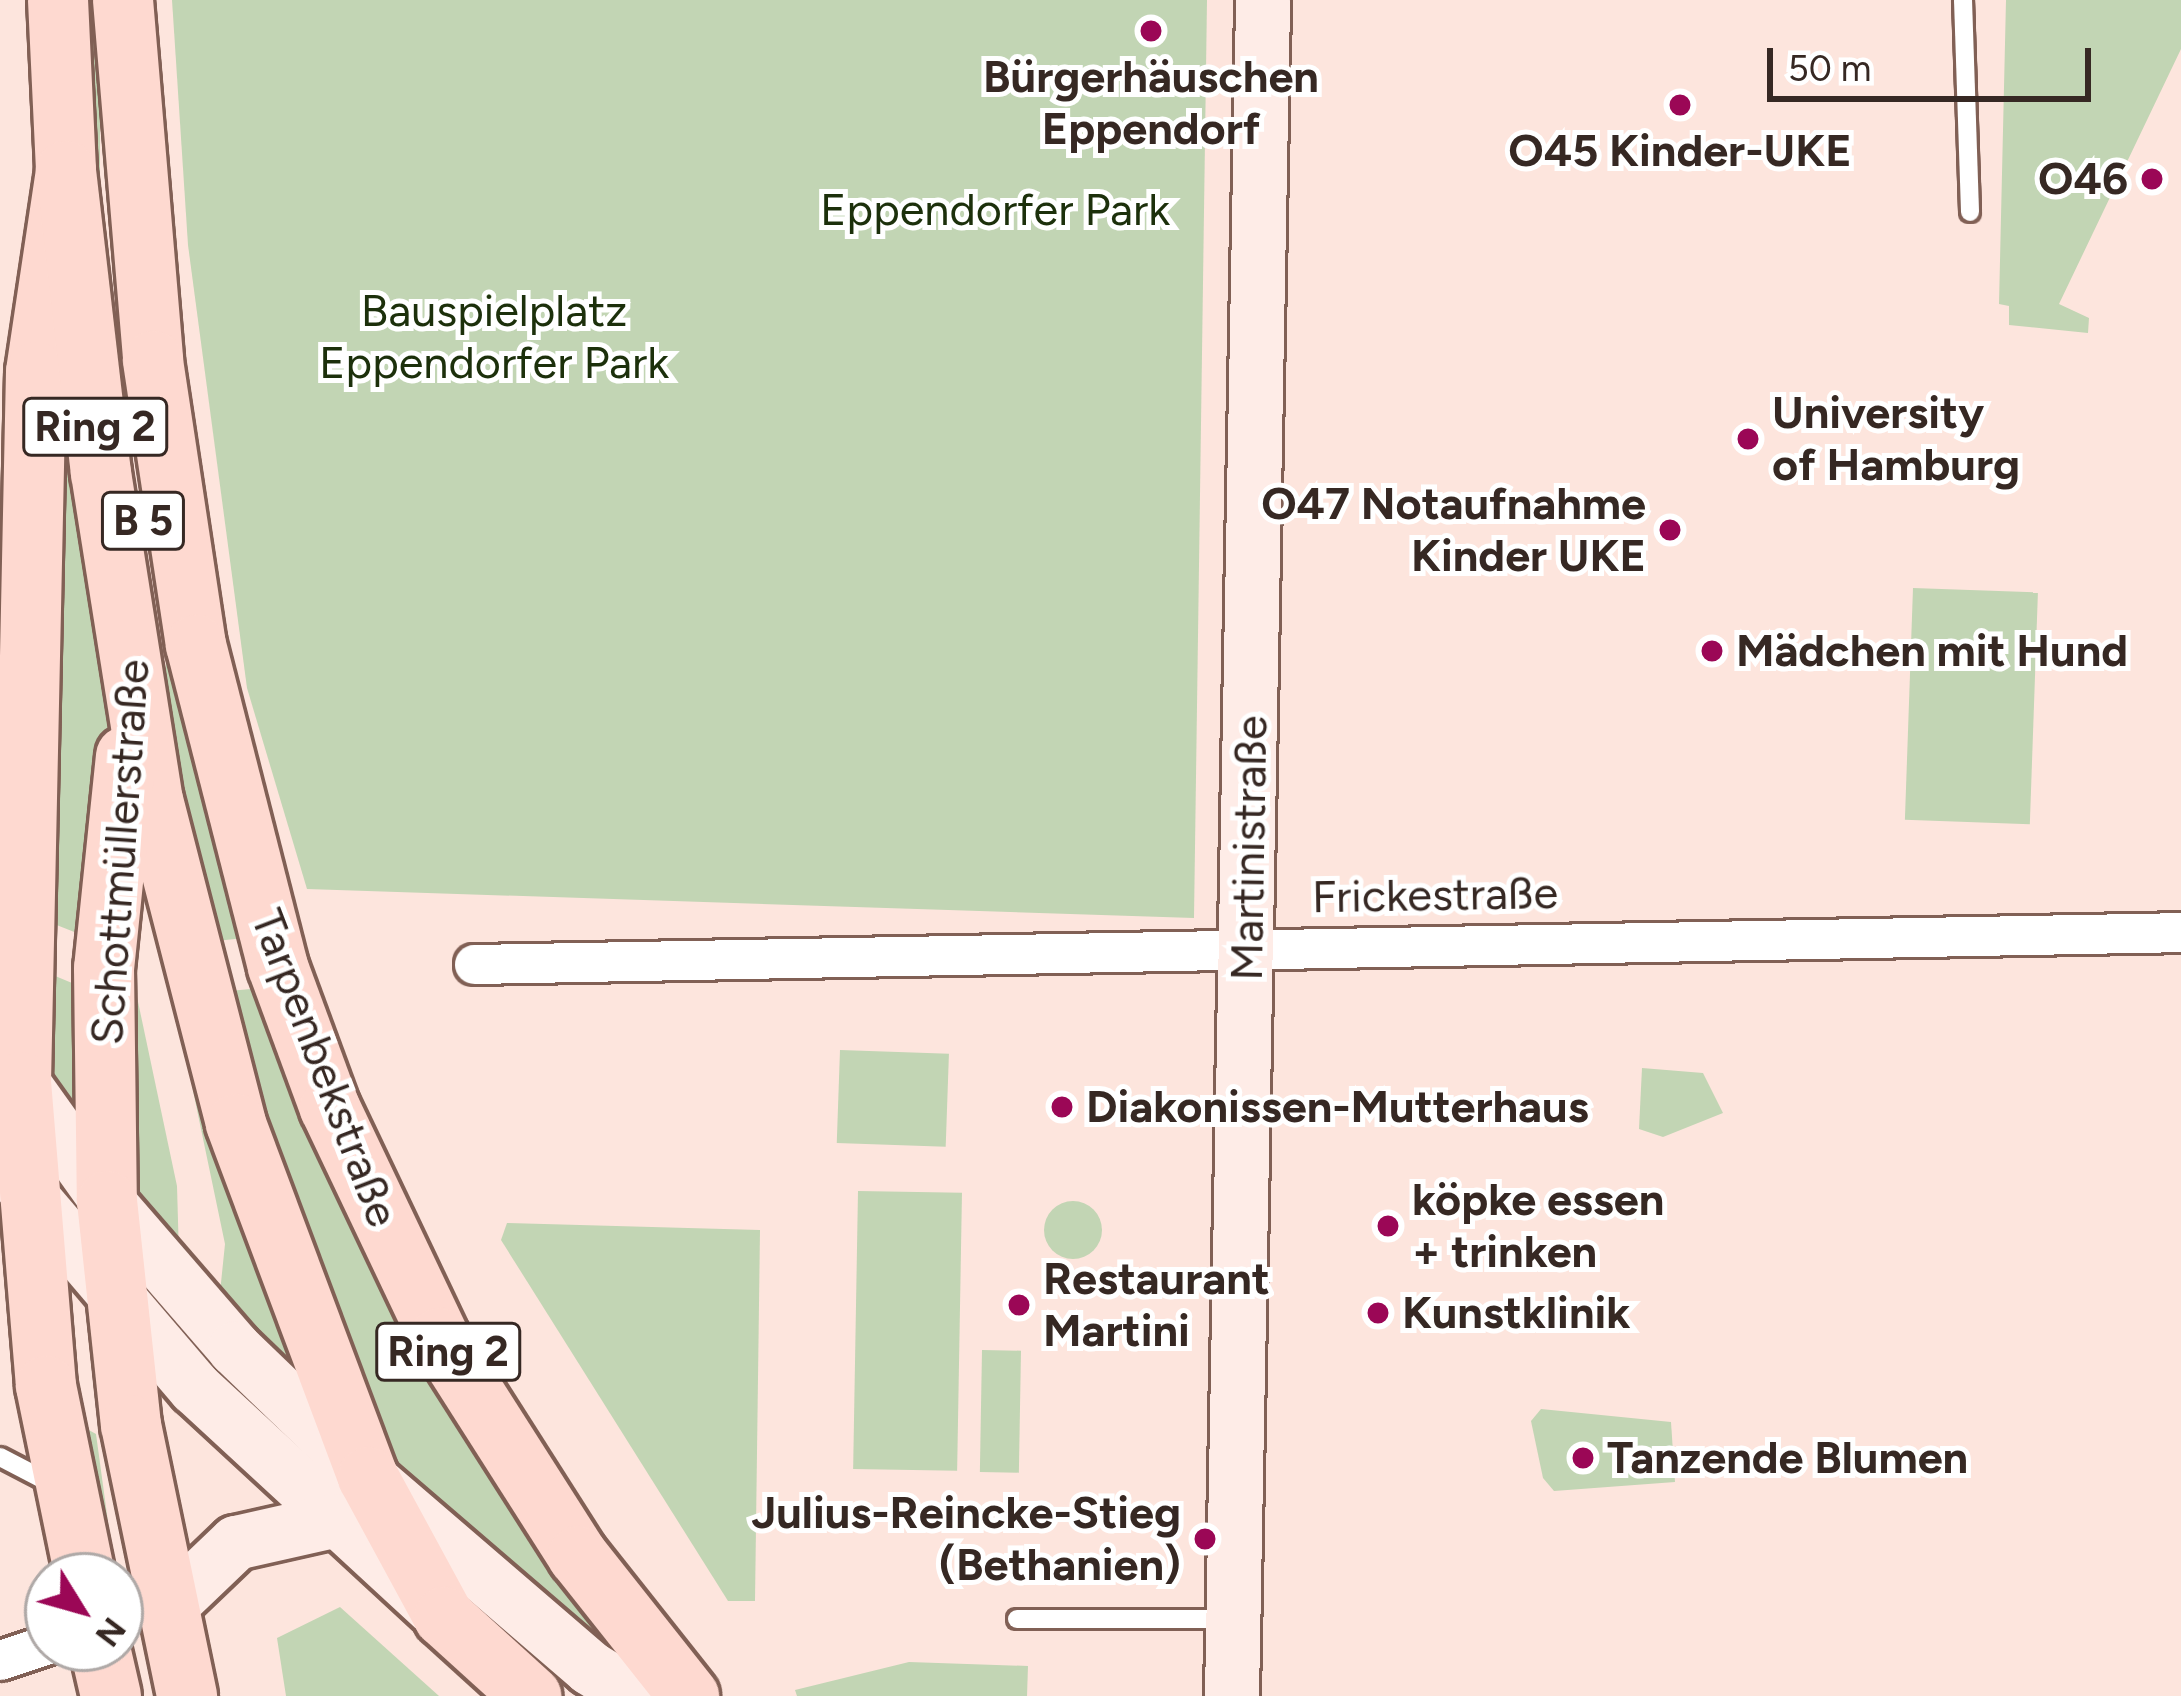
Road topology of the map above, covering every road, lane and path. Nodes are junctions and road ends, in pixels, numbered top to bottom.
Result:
1 (58, 0) edge
2 (123, 0) edge
3 (1263, 0) edge
4 (1963, 0) edge
5 (66, 172) junction
6 (1970, 212) dead end
7 (153, 361) junction
8 (15, 667) edge
9 (134, 681) junction
10 (2181, 932) edge
11 (1246, 946) junction
12 (474, 964) dead end
13 (10, 1066) edge
14 (10, 1176) edge
15 (107, 1201) junction
16 (118, 1304) junction
17 (0, 1457) edge
18 (68, 1492) junction
19 (351, 1499) junction
20 (80, 1552) edge
21 (169, 1606) junction
22 (1017, 1619) dead end
23 (1232, 1619) junction
24 (187, 1696) edge
25 (531, 1696) edge
26 (635, 1696) edge
27 (689, 1696) edge
28 (1232, 1696) edge

1 - 5 main road, Ring 2
2 - 7 main road, Ring 2
3 - 11 street, Martinistraße
4 - 6 lane
5 - 8 main road, B 5
5 - 9 main road, Tarpenbekstraße / Ring 2
7 - 9 main road, Schottmüllerstraße / B 5
7 - 27 main road, Tarpenbekstraße / Ring 2
8 - 13 main road, Schottmüllerstraße / B 5
9 - 15 main road, Schottmüllerstraße / B 5
9 - 19 main road, Tarpenbekstraße / Ring 2
10 - 11 street, Frickestraße
11 - 12 street, Frickestraße
11 - 23 street, Martinistraße
13 - 14 main road, Schottmüllerstraße / B 5
13 - 15 street, Tarpenbekstraße
14 - 16 street, Tarpenbekstraße
14 - 18 main road, Schottmüllerstraße / B 5
15 - 16 main road, Schottmüllerstraße / B 5
15 - 19 street, Tarpenbekstraße
16 - 19 street, Tarpenbekstraße
16 - 21 main road, Schottmüllerstraße / B 5
17 - 18 lane
18 - 20 main road, Schottmüllerstraße / B 5
19 - 21 street
19 - 25 main road, Tarpenbekstraße / Ring 2
19 - 26 street, Tarpenbekstraße
21 - 24 main road, Schottmüllerstraße / B 5
22 - 23 lane
23 - 28 street, Martinistraße

